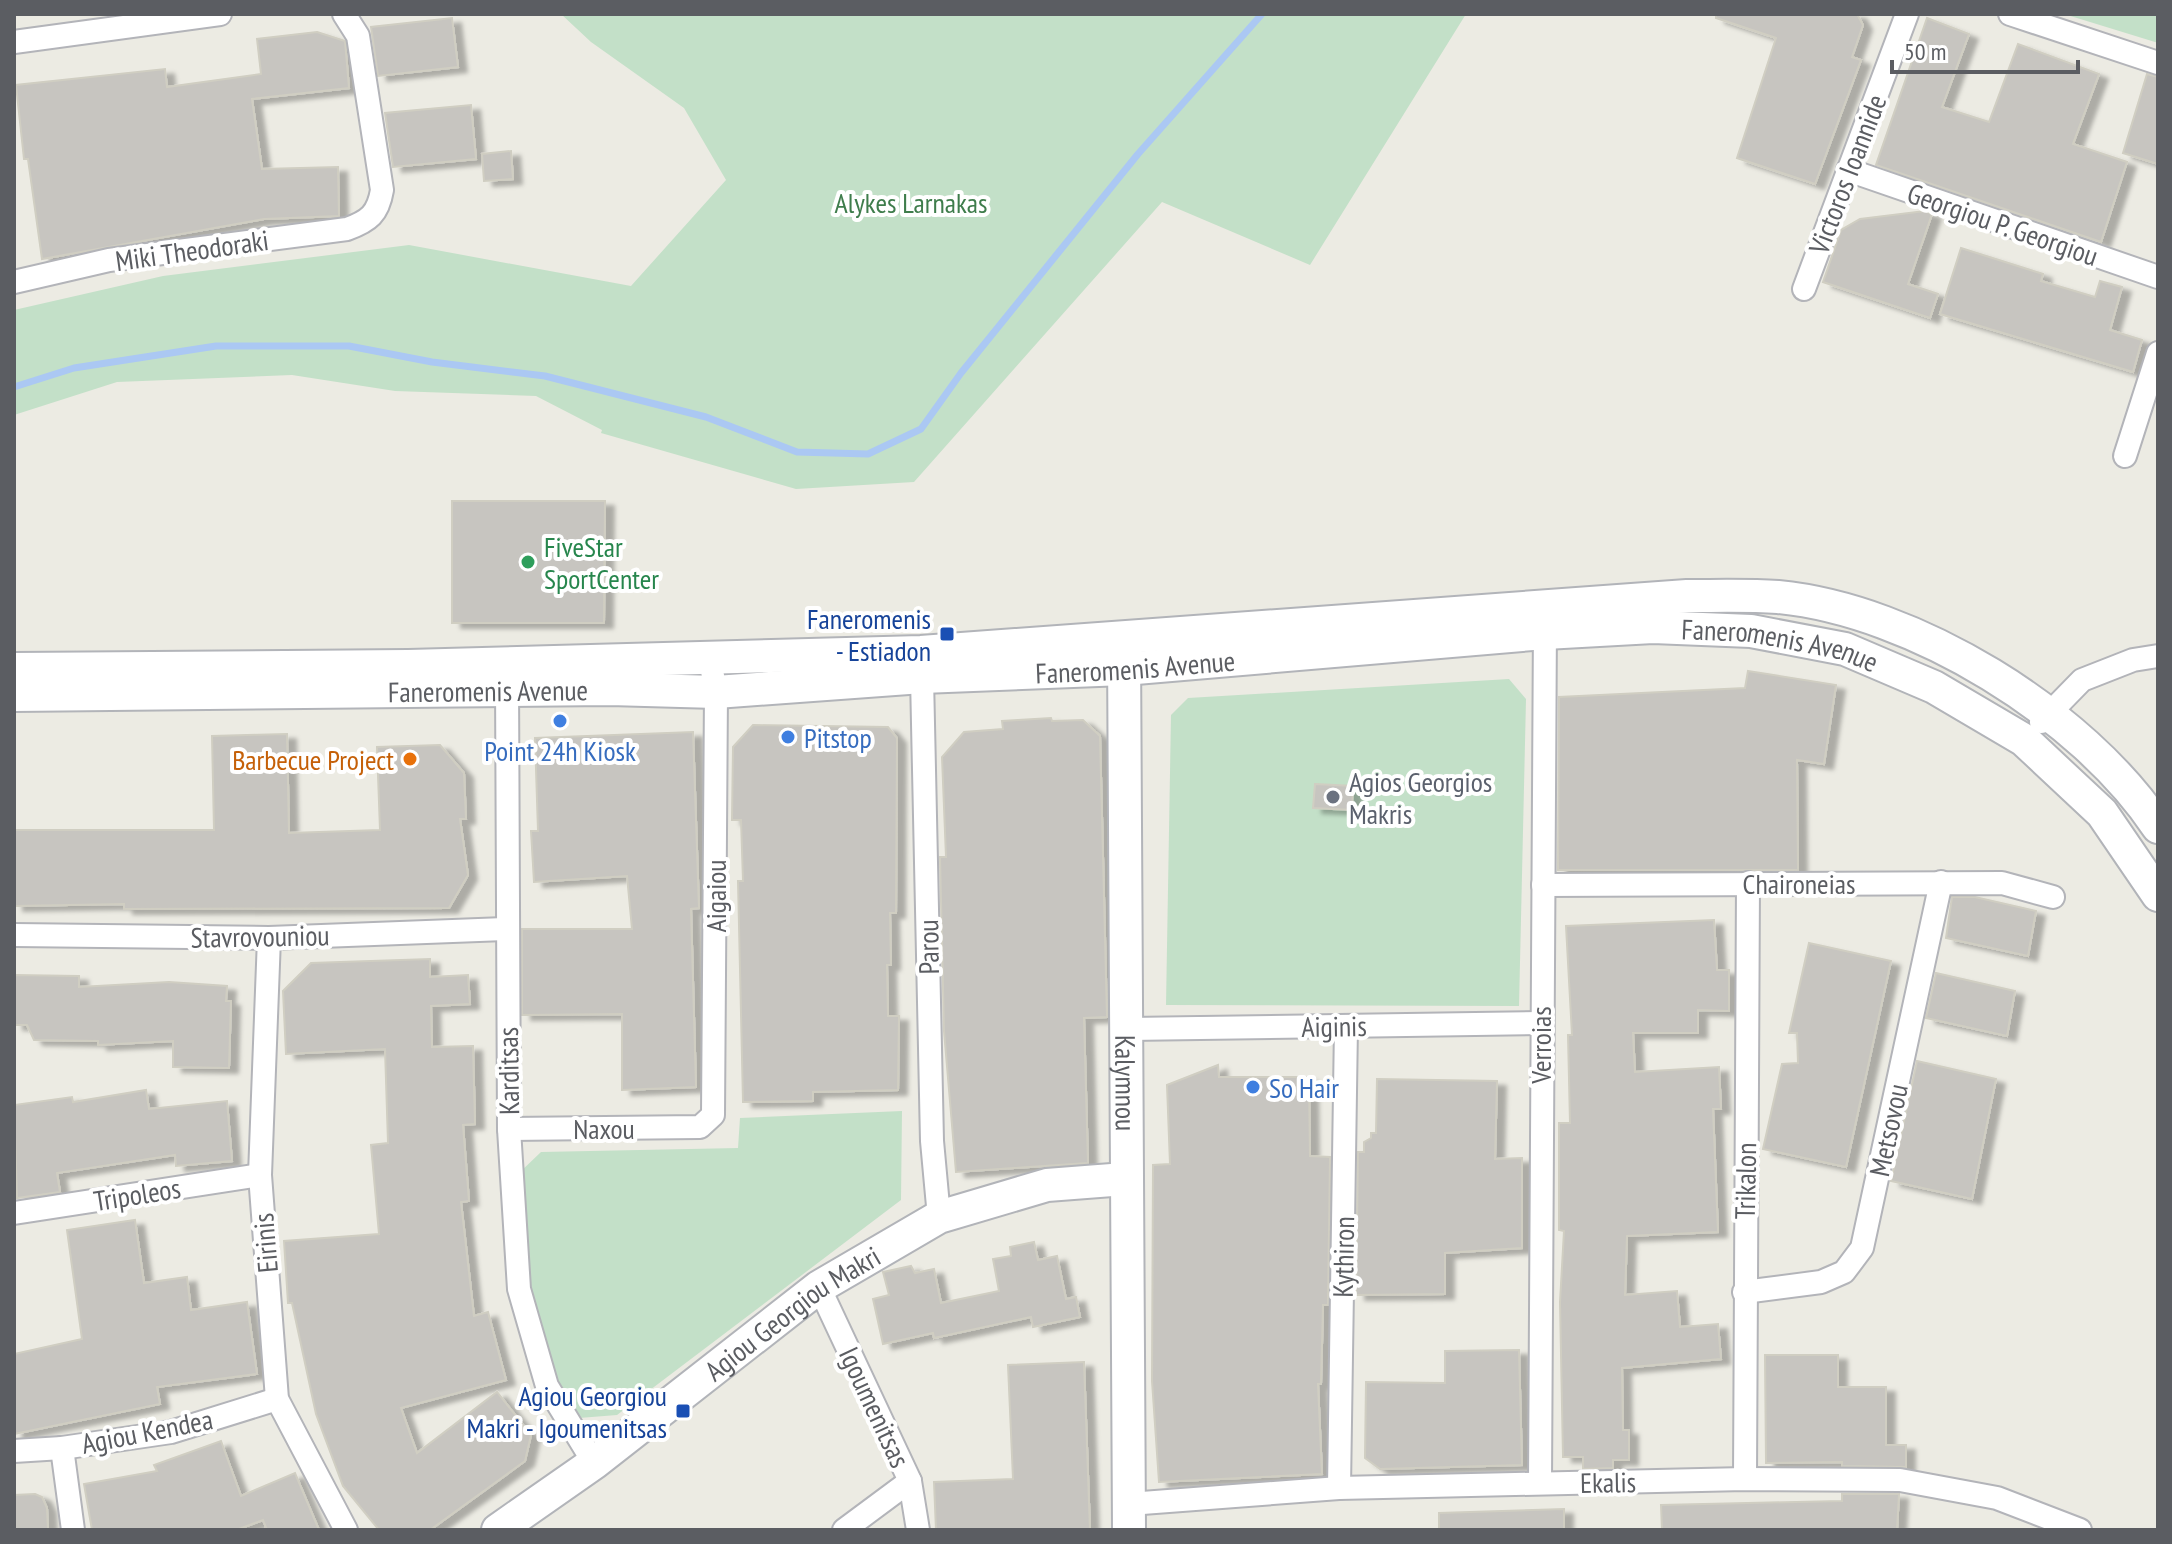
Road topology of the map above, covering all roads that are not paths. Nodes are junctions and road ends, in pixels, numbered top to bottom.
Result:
1 (220, 14) edge
2 (344, 14) edge
3 (1907, 14) edge
4 (2010, 14) edge
5 (14, 42) edge
6 (2158, 63) edge
7 (1848, 170) junction
8 (2158, 277) edge
9 (14, 282) edge
10 (1804, 289) dead end
11 (2158, 353) edge
12 (2125, 456) dead end
13 (1544, 620) junction
14 (1124, 636) junction
15 (2158, 656) edge
16 (710, 660) junction
17 (14, 669) edge
18 (1124, 669) junction
19 (506, 676) junction
20 (922, 677) junction
21 (716, 692) junction
22 (14, 695) edge
23 (2049, 714) junction
24 (2024, 740) junction
25 (2158, 827) edge
26 (1941, 882) junction
27 (1748, 883) junction
28 (1543, 885) junction
29 (2158, 895) edge
30 (2053, 897) dead end
31 (505, 929) junction
32 (14, 935) edge
33 (269, 938) junction
34 (1540, 1023) junction
35 (1346, 1026) junction
36 (1129, 1029) junction
37 (700, 1127) joint
38 (509, 1129) junction
39 (260, 1175) junction
40 (1125, 1179) junction
41 (14, 1213) edge
42 (939, 1217) junction
43 (819, 1287) junction
44 (1744, 1292) junction
45 (277, 1399) junction
46 (62, 1448) junction
47 (14, 1451) edge
48 (594, 1463) junction
49 (1745, 1479) junction
50 (910, 1481) junction
51 (1540, 1483) junction
52 (1339, 1488) junction
53 (1129, 1517) edge
54 (73, 1530) edge
55 (346, 1530) edge
56 (498, 1530) edge
57 (844, 1530) edge
58 (918, 1530) edge
59 (2080, 1530) edge

1 - 5 street
2 - 9 street, Miki Theodoraki
3 - 7 street, Victoros Ioannide
4 - 6 street
7 - 8 street, Georgiou P. Georgiou
7 - 10 street, Victoros Ioannide
11 - 12 street
13 - 14 main road, Faneromenis Avenue
13 - 18 main road, Faneromenis Avenue
13 - 23 main road, Faneromenis Avenue
13 - 24 main road, Faneromenis Avenue
13 - 28 street, Verroias
14 - 16 main road, Faneromenis Avenue
14 - 18 main road, Kalymnou
15 - 23 street
16 - 19 main road, Faneromenis Avenue
16 - 21 street, Aigaiou
17 - 19 main road, Faneromenis Avenue
18 - 20 main road, Faneromenis Avenue
18 - 36 main road, Kalymnou
19 - 21 main road, Faneromenis Avenue
19 - 22 main road, Faneromenis Avenue
19 - 31 street, Karditsas
20 - 21 main road, Faneromenis Avenue
20 - 42 street, Parou
21 - 37 street, Aigaiou
23 - 24 street
23 - 25 main road, Faneromenis Avenue
24 - 29 main road, Faneromenis Avenue
26 - 27 street, Chaironeias
26 - 30 street, Chaironeias
26 - 44 street, Metsovou
27 - 28 street, Chaironeias
27 - 44 street, Trikalon
28 - 34 street, Verroias
31 - 33 street, Stavrovouniou
31 - 38 street, Karditsas
32 - 33 street, Stavrovouniou
33 - 39 street, Eirinis
34 - 35 street, Aiginis
34 - 51 street, Verroias
35 - 36 street, Aiginis
35 - 52 street, Kythiron
36 - 40 main road, Kalymnou
37 - 38 street, Naxou
38 - 48 street, Karditsas
39 - 41 street, Tripoleos
39 - 45 street, Eirinis
40 - 42 main road, Agiou Georgiou Makri
40 - 53 main road, Kalymnou
42 - 43 main road, Agiou Georgiou Makri
43 - 48 main road, Agiou Georgiou Makri
43 - 50 street, Igoumenitsas
44 - 49 street, Trikalon
45 - 46 street, Agiou Kendea
45 - 55 street, Eirinis
46 - 47 street, Agiou Kendea
46 - 54 street
48 - 56 main road, Agiou Georgiou Makri
49 - 51 street, Ekalis
49 - 59 street, Ekalis
50 - 57 street
50 - 58 street, Igoumenitsas
51 - 52 street, Ekalis
52 - 53 street, Ekalis

